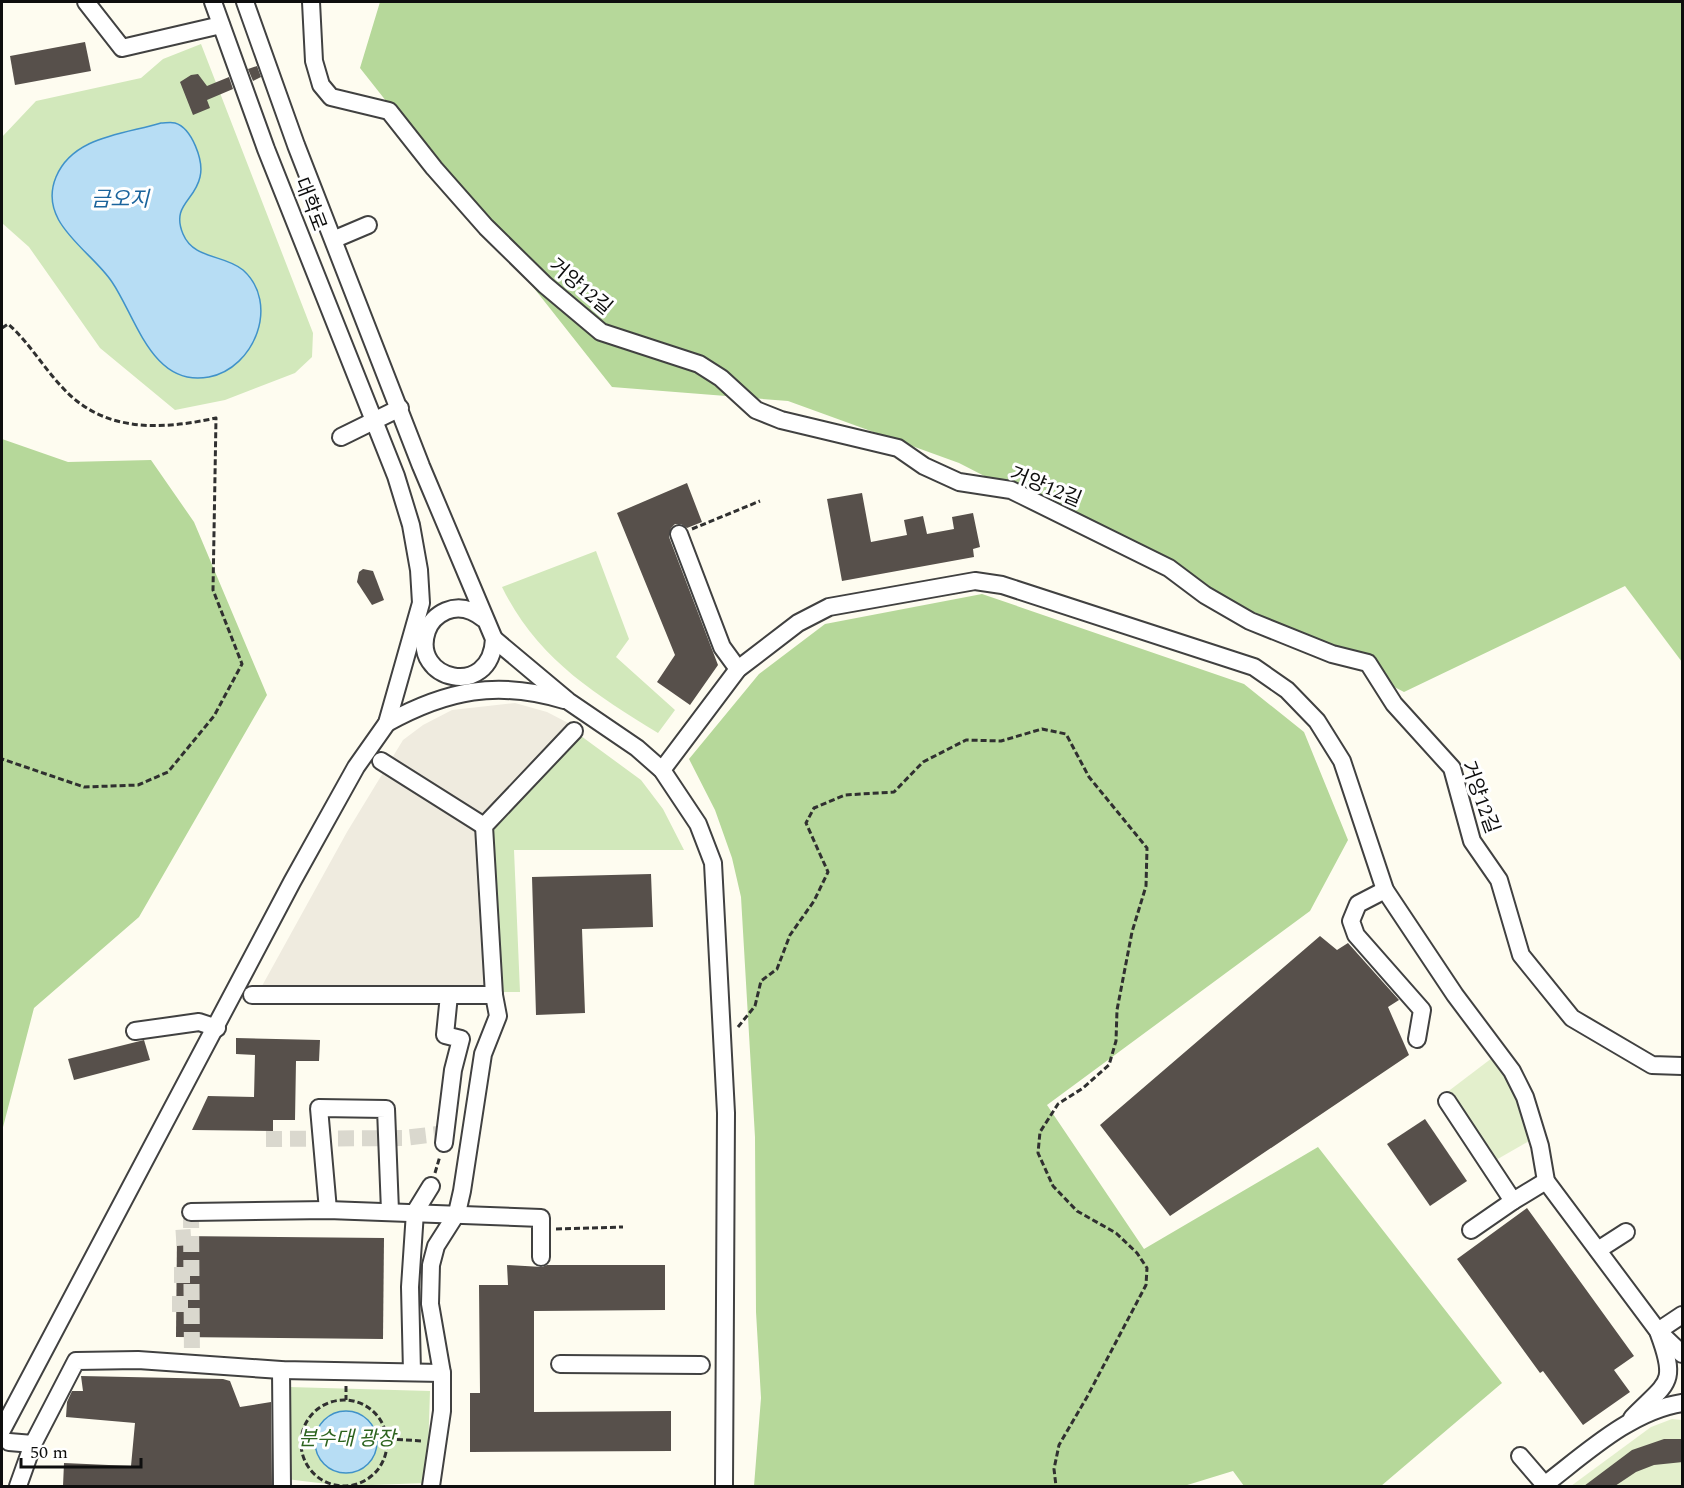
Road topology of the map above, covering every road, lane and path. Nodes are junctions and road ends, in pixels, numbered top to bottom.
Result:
1 (86, 2) edge
2 (213, 2) edge
3 (244, 2) edge
4 (311, 2) edge
5 (221, 25) junction
6 (368, 225) dead end
7 (335, 239) junction
8 (2, 328) edge
9 (400, 408) junction
10 (374, 420) junction
11 (341, 437) dead end
12 (760, 501) dead end
13 (679, 534) joint
14 (421, 603) junction
15 (484, 619) junction
16 (425, 636) junction
17 (494, 639) junction
18 (738, 669) junction
19 (464, 677) junction
20 (431, 701) junction
21 (568, 701) junction
22 (387, 723) junction
23 (574, 731) dead end
24 (2, 759) edge
25 (381, 761) dead end
26 (662, 770) junction
27 (484, 826) junction
28 (1385, 890) junction
29 (252, 995) dead end
30 (448, 995) junction
31 (494, 995) junction
32 (216, 1028) junction
33 (736, 1030) dead end
34 (135, 1031) dead end
35 (1417, 1039) dead end
36 (1683, 1066) edge
37 (1447, 1101) dead end
38 (448, 1118) junction
39 (472, 1118) junction
40 (444, 1143) joint
41 (1546, 1181) junction
42 (431, 1185) joint
43 (1513, 1201) junction
44 (328, 1210) junction
45 (390, 1211) junction
46 (191, 1212) dead end
47 (415, 1212) junction
48 (457, 1213) junction
49 (623, 1227) dead end
50 (541, 1229) junction
51 (1471, 1230) dead end
52 (1626, 1232) dead end
53 (1598, 1250) junction
54 (541, 1257) dead end
55 (1683, 1315) edge
56 (1658, 1331) junction
57 (1683, 1354) edge
58 (560, 1364) dead end
59 (701, 1365) dead end
60 (1683, 1366) edge
61 (281, 1370) junction
62 (412, 1372) junction
63 (442, 1373) junction
64 (1669, 1379) junction
65 (1683, 1403) edge
66 (1625, 1426) junction
67 (5, 1436) edge
68 (388, 1440) junction
69 (437, 1442) junction
70 (33, 1444) junction
71 (1520, 1456) dead end
72 (18, 1486) edge
73 (282, 1486) edge
74 (344, 1486) edge
75 (431, 1486) edge
76 (724, 1486) edge
77 (1056, 1486) edge
78 (1544, 1486) edge

1 - 5 street
2 - 5 street, 대학로
3 - 7 street, 대학로
4 - 36 street, 거양12길
5 - 10 street, 대학로
6 - 7 street
7 - 9 street, 대학로
8 - 24 path
9 - 10 street
9 - 15 street, 대학로
10 - 11 street
10 - 14 street, 대학로
12 - 13 path
13 - 18 street
14 - 16 street, 대학로
14 - 22 street
15 - 16 street
15 - 17 street
16 - 19 street
17 - 19 street
17 - 21 street
18 - 26 street
18 - 28 street
19 - 20 street
20 - 21 street
20 - 22 street
21 - 26 street
22 - 32 street
23 - 27 street
25 - 27 street
26 - 76 street
27 - 31 street
28 - 35 street
28 - 41 street
29 - 30 street
30 - 31 street
30 - 38 street
31 - 39 street
32 - 34 street
32 - 67 street
33 - 77 path
37 - 43 street
38 - 39 street
38 - 40 street
39 - 48 street
40 - 42 path
41 - 43 street
41 - 53 street
42 - 47 street
43 - 51 street
44 - 45 street
44 - 45 street
44 - 46 street
45 - 47 street
47 - 48 street
47 - 62 street
48 - 50 street
48 - 63 street
49 - 50 path
50 - 54 street
52 - 53 street
53 - 56 street
55 - 56 street
56 - 57 street
56 - 64 street
58 - 59 street
60 - 64 street
61 - 62 street
61 - 70 street
61 - 73 street
62 - 63 street
63 - 69 street
64 - 65 street
64 - 66 street
65 - 66 street
66 - 78 street
67 - 70 street
68 - 69 path
68 - 74 path
68 - 74 path
69 - 75 street
70 - 72 street
71 - 78 street

